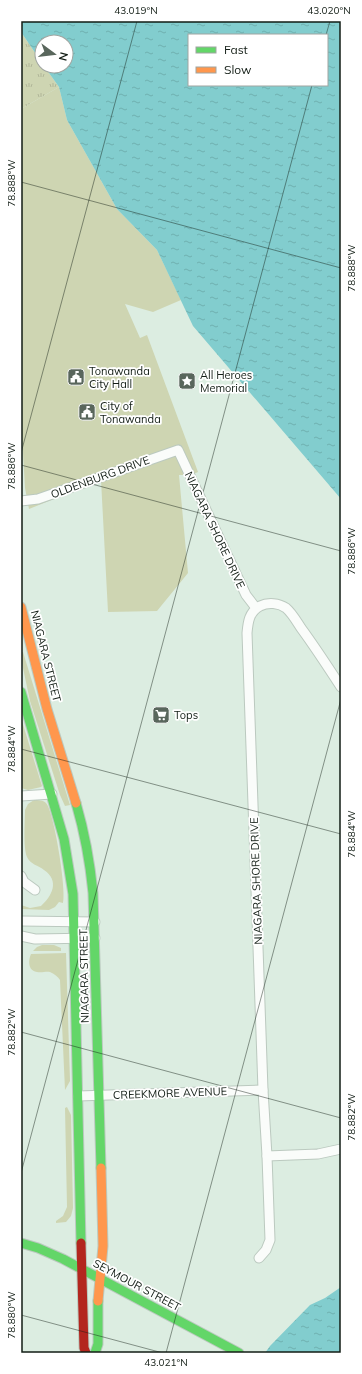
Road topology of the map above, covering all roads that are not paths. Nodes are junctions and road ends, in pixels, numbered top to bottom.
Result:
1 (178, 450) joint
2 (21, 501) edge
3 (21, 607) edge
4 (256, 608) junction
5 (341, 687) edge
6 (21, 692) edge
7 (52, 794) junction
8 (21, 796) edge
9 (21, 876) edge
10 (35, 890) dead end
11 (21, 921) edge
12 (73, 922) junction
13 (95, 922) junction
14 (21, 936) edge
15 (95, 938) junction
16 (73, 939) junction
17 (263, 1090) junction
18 (98, 1095) junction
19 (78, 1096) junction
20 (341, 1149) edge
21 (267, 1156) junction
22 (21, 1243) edge
23 (259, 1258) dead end
24 (82, 1269) junction
25 (100, 1279) junction
26 (86, 1353) edge
27 (95, 1353) edge
28 (239, 1353) edge

1 - 2 street, OLDENBURG DRIVE
1 - 4 street, NIAGARA SHORE DRIVE
3 - 13 main road, NIAGARA STREET
4 - 5 street
4 - 17 street, NIAGARA SHORE DRIVE
6 - 7 main road, NIAGARA STREET
7 - 8 street
7 - 12 main road, NIAGARA STREET
9 - 10 street
11 - 12 street
12 - 13 street
12 - 16 main road, NIAGARA STREET
13 - 15 main road, NIAGARA STREET
14 - 16 street
15 - 16 street
15 - 18 main road, NIAGARA STREET
16 - 19 main road, NIAGARA STREET
17 - 18 street, CREEKMORE AVENUE
17 - 21 street, NIAGARA SHORE DRIVE
18 - 19 street, CREEKMORE AVENUE
18 - 25 main road, NIAGARA STREET
19 - 24 main road, NIAGARA STREET
20 - 21 street
21 - 23 street, NIAGARA SHORE DRIVE
22 - 24 main road, SEYMOUR STREET
24 - 25 main road, SEYMOUR STREET
24 - 26 main road, NIAGARA STREET
25 - 27 main road, NIAGARA STREET
25 - 28 main road, SEYMOUR STREET

